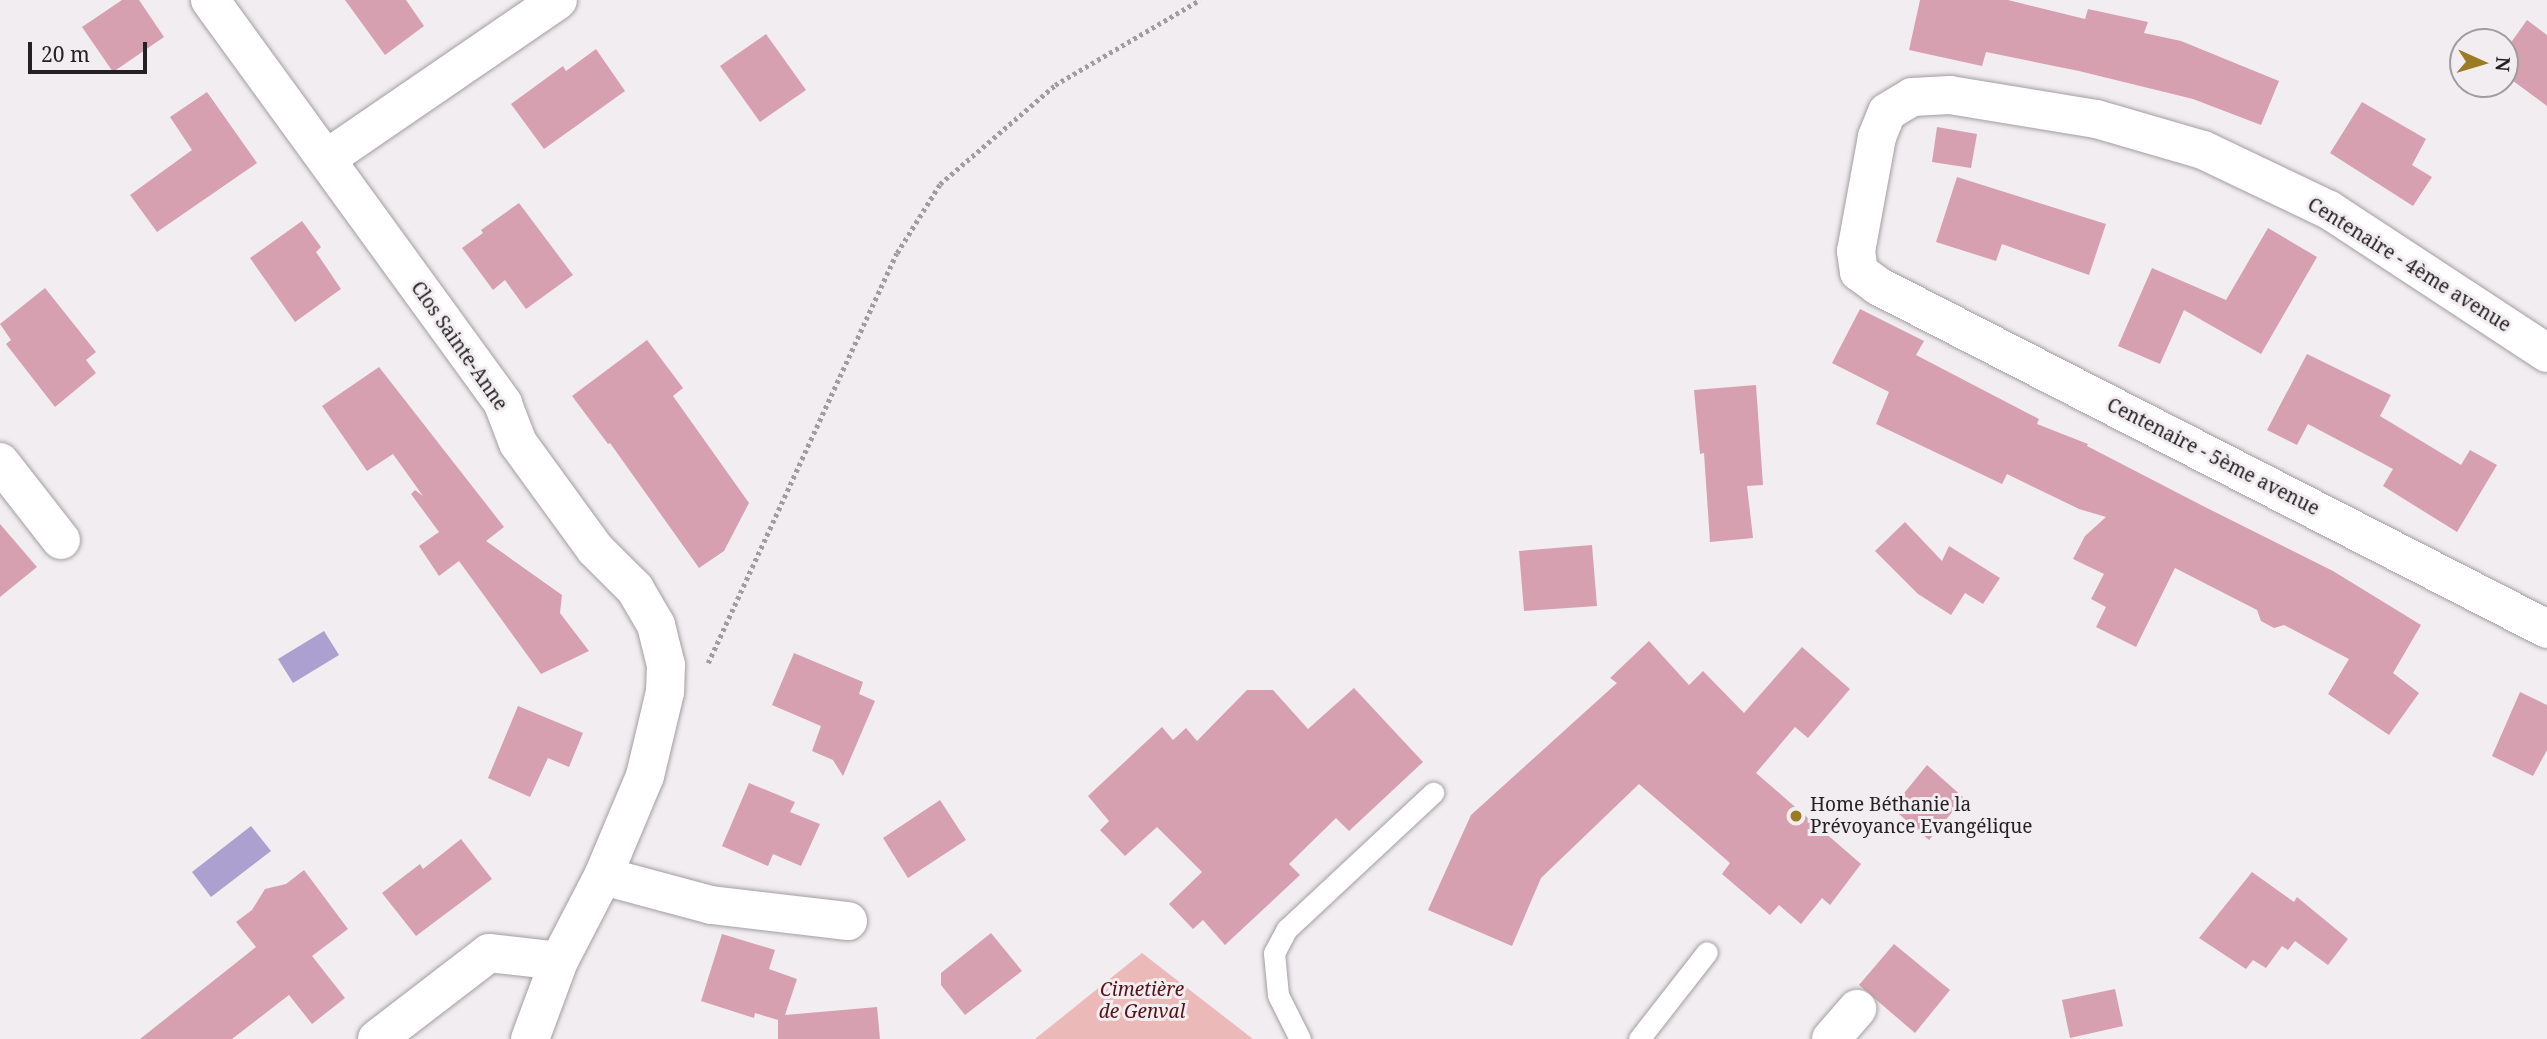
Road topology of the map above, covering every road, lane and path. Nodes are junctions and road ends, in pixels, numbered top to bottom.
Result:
1 (210, 0) edge
2 (558, 0) edge
3 (1200, 0) edge
4 (326, 159) junction
5 (1878, 286) joint
6 (2547, 353) edge
7 (0, 462) edge
8 (61, 540) dead end
9 (2547, 629) edge
10 (664, 692) junction
11 (1433, 793) dead end
12 (603, 876) junction
13 (848, 921) dead end
14 (1707, 952) dead end
15 (559, 961) junction
16 (1857, 1009) dead end
17 (377, 1039) edge
18 (530, 1039) edge
19 (1300, 1039) edge
20 (1639, 1039) edge
21 (1831, 1039) edge

1 - 4 street, Clos Sainte-Anne
2 - 4 street
3 - 10 path
4 - 10 street, Clos Sainte-Anne
5 - 6 street, Centenaire - 4ème avenue
5 - 9 street, Centenaire - 5ème avenue
7 - 8 street
10 - 12 street, Clos Sainte-Anne
11 - 19 lane
12 - 13 street
12 - 15 street, Clos Sainte-Anne
14 - 20 lane
15 - 17 street
15 - 18 street, Clos Sainte-Anne
16 - 21 street

